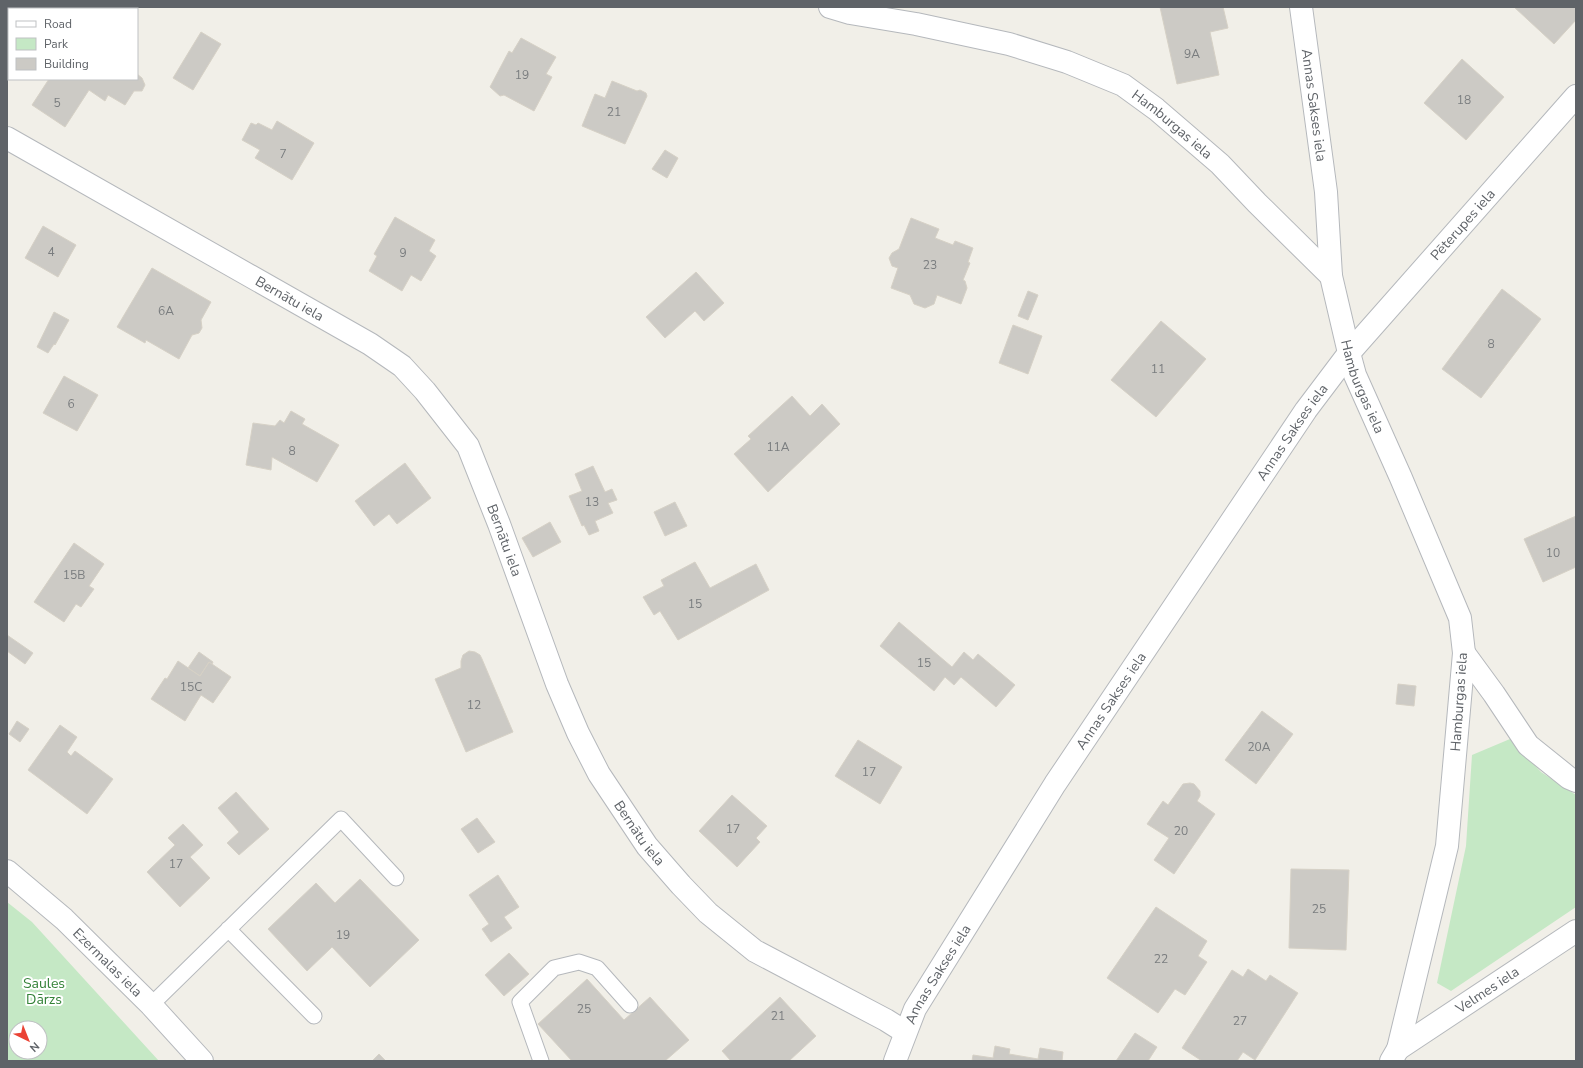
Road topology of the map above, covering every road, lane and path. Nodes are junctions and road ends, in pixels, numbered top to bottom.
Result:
1 (830, 7) edge
2 (1301, 7) edge
3 (1576, 96) edge
4 (7, 138) edge
5 (1331, 276) junction
6 (1348, 353) junction
7 (1464, 653) junction
8 (1576, 781) edge
9 (7, 871) edge
10 (396, 878) dead end
11 (228, 929) junction
12 (1576, 931) edge
13 (151, 1005) junction
14 (630, 1005) dead end
15 (314, 1016) dead end
16 (905, 1032) junction
17 (1395, 1055) edge
18 (202, 1061) edge
19 (541, 1061) edge
20 (896, 1061) edge

1 - 5 street, Hamburgas iela
2 - 5 street, Annas Sakses iela
3 - 6 street, Pēterupes iela
4 - 16 street, Bernātu iela
5 - 6 street, Hamburgas iela
6 - 7 street, Hamburgas iela
6 - 16 street, Annas Sakses iela
7 - 8 street
7 - 17 street, Hamburgas iela
9 - 13 street, Ezermalas iela
10 - 11 lane
11 - 13 lane
11 - 15 lane
12 - 17 street, Velmes iela
13 - 18 street, Ezermalas iela
14 - 19 lane
16 - 20 street, Annas Sakses iela

